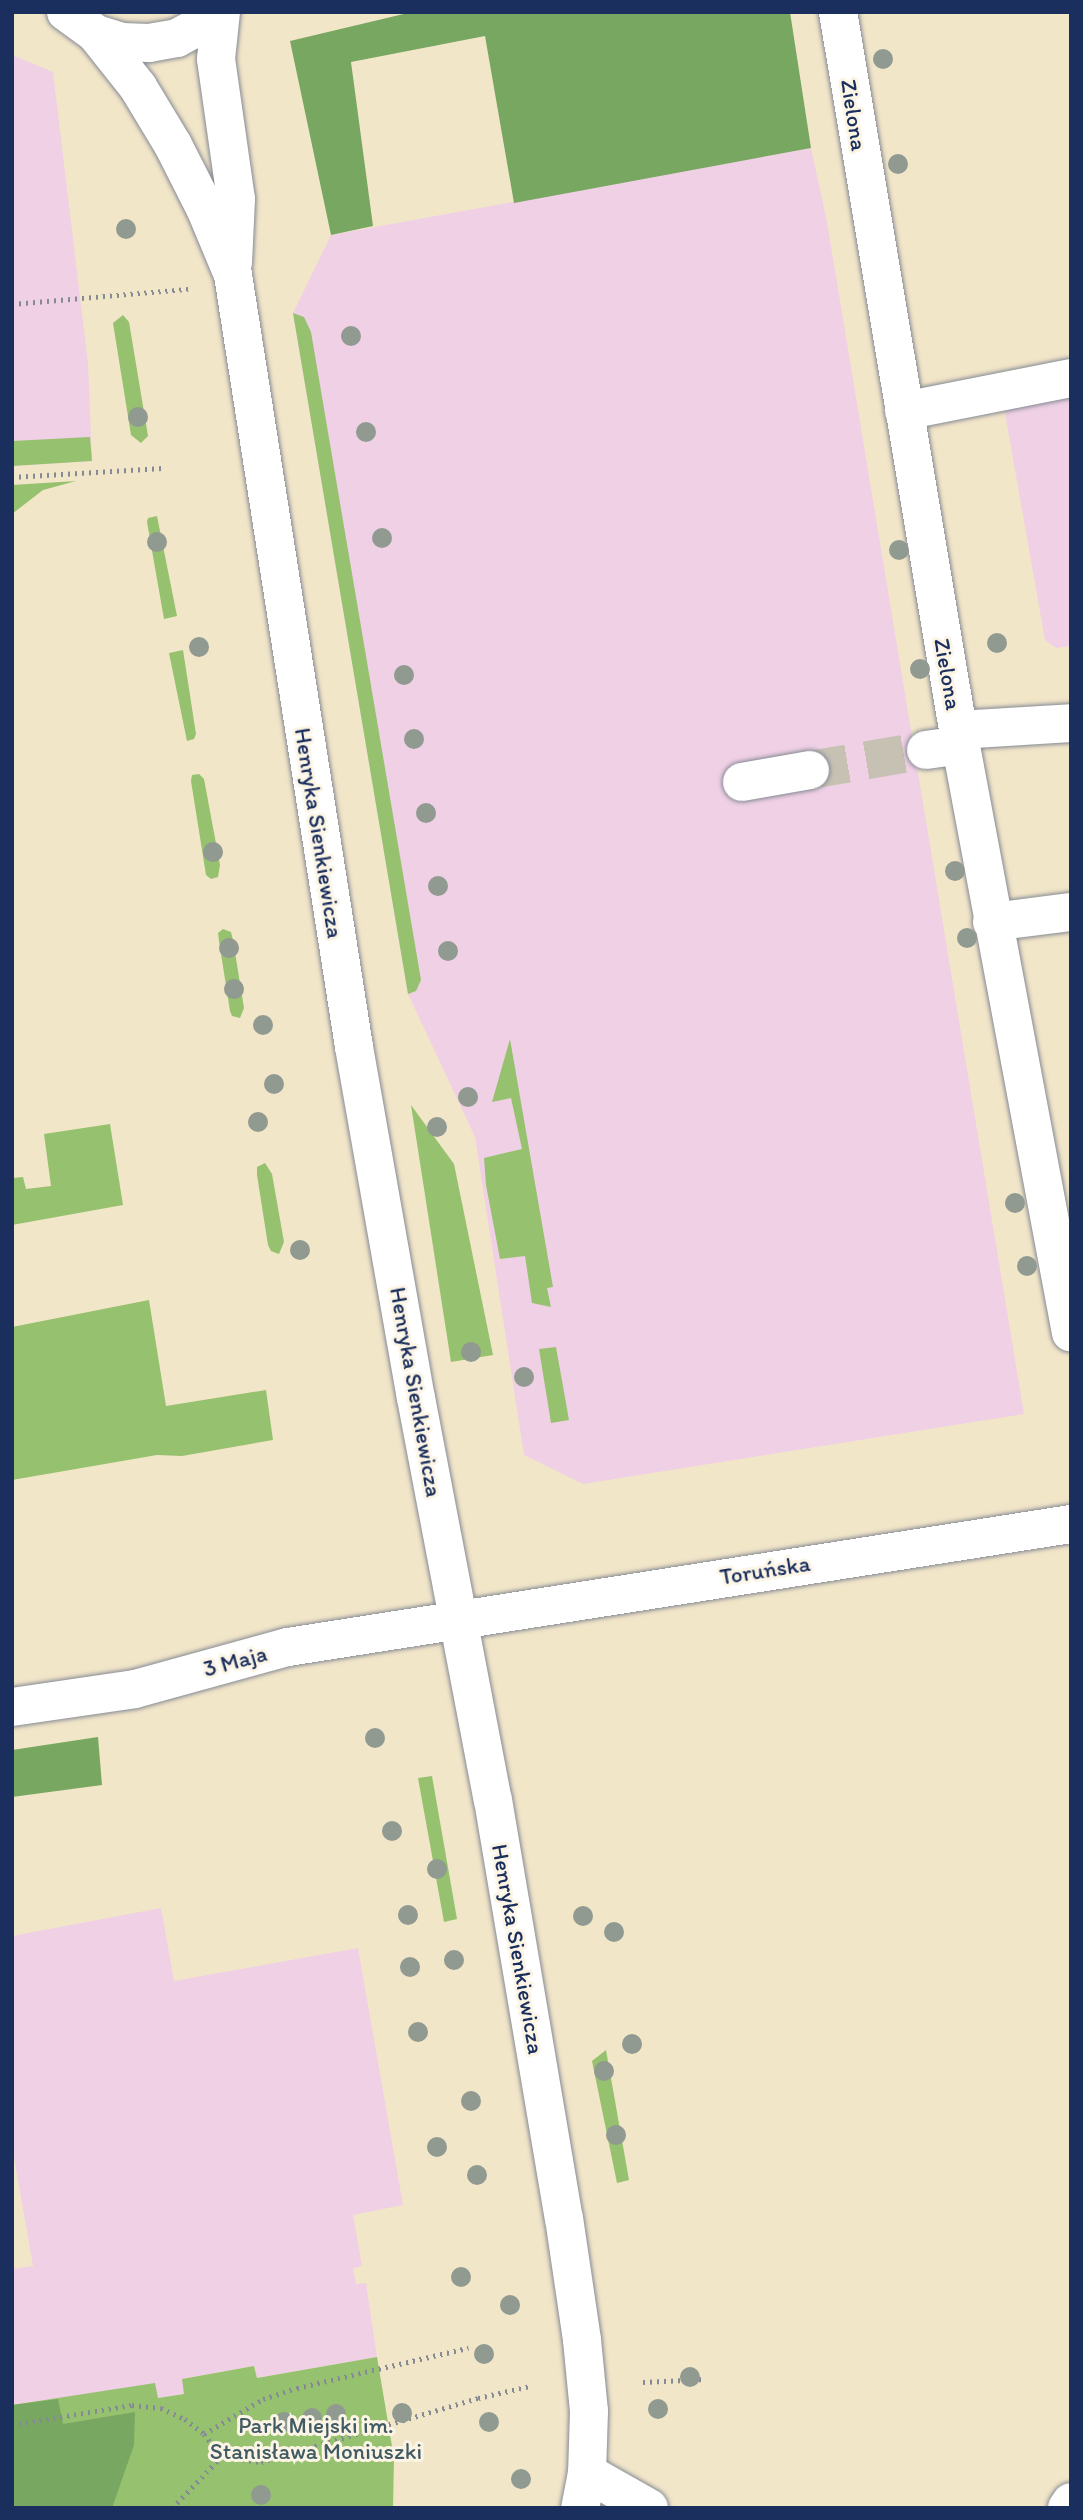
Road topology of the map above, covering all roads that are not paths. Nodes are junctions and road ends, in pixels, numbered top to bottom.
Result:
1 (216, 12) edge
2 (221, 12) edge
3 (838, 12) edge
4 (72, 19) edge
5 (234, 280) junction
6 (1071, 378) edge
7 (904, 411) junction
8 (1071, 723) edge
9 (948, 742) junction
10 (810, 770) tunnel mouth
11 (743, 782) dead end
12 (1071, 912) edge
13 (992, 922) junction
14 (1071, 1333) edge
15 (1071, 1524) edge
16 (459, 1619) junction
17 (12, 1707) edge
18 (584, 2490) edge
19 (1071, 2502) edge
20 (649, 2508) edge
21 (1067, 2508) edge

1 - 4 street
2 - 5 street, Henryka Sienkiewicza
3 - 7 street, Zielona
4 - 5 street, Henryka Sienkiewicza
5 - 16 street, Henryka Sienkiewicza
6 - 7 street
7 - 9 street, Zielona
8 - 9 street
9 - 13 street, Zielona
10 - 11 street
12 - 13 street
13 - 14 street, Zielona
15 - 16 street, Toruńska
16 - 17 street, 3 Maja
16 - 18 street, Henryka Sienkiewicza
18 - 20 street
19 - 21 street

